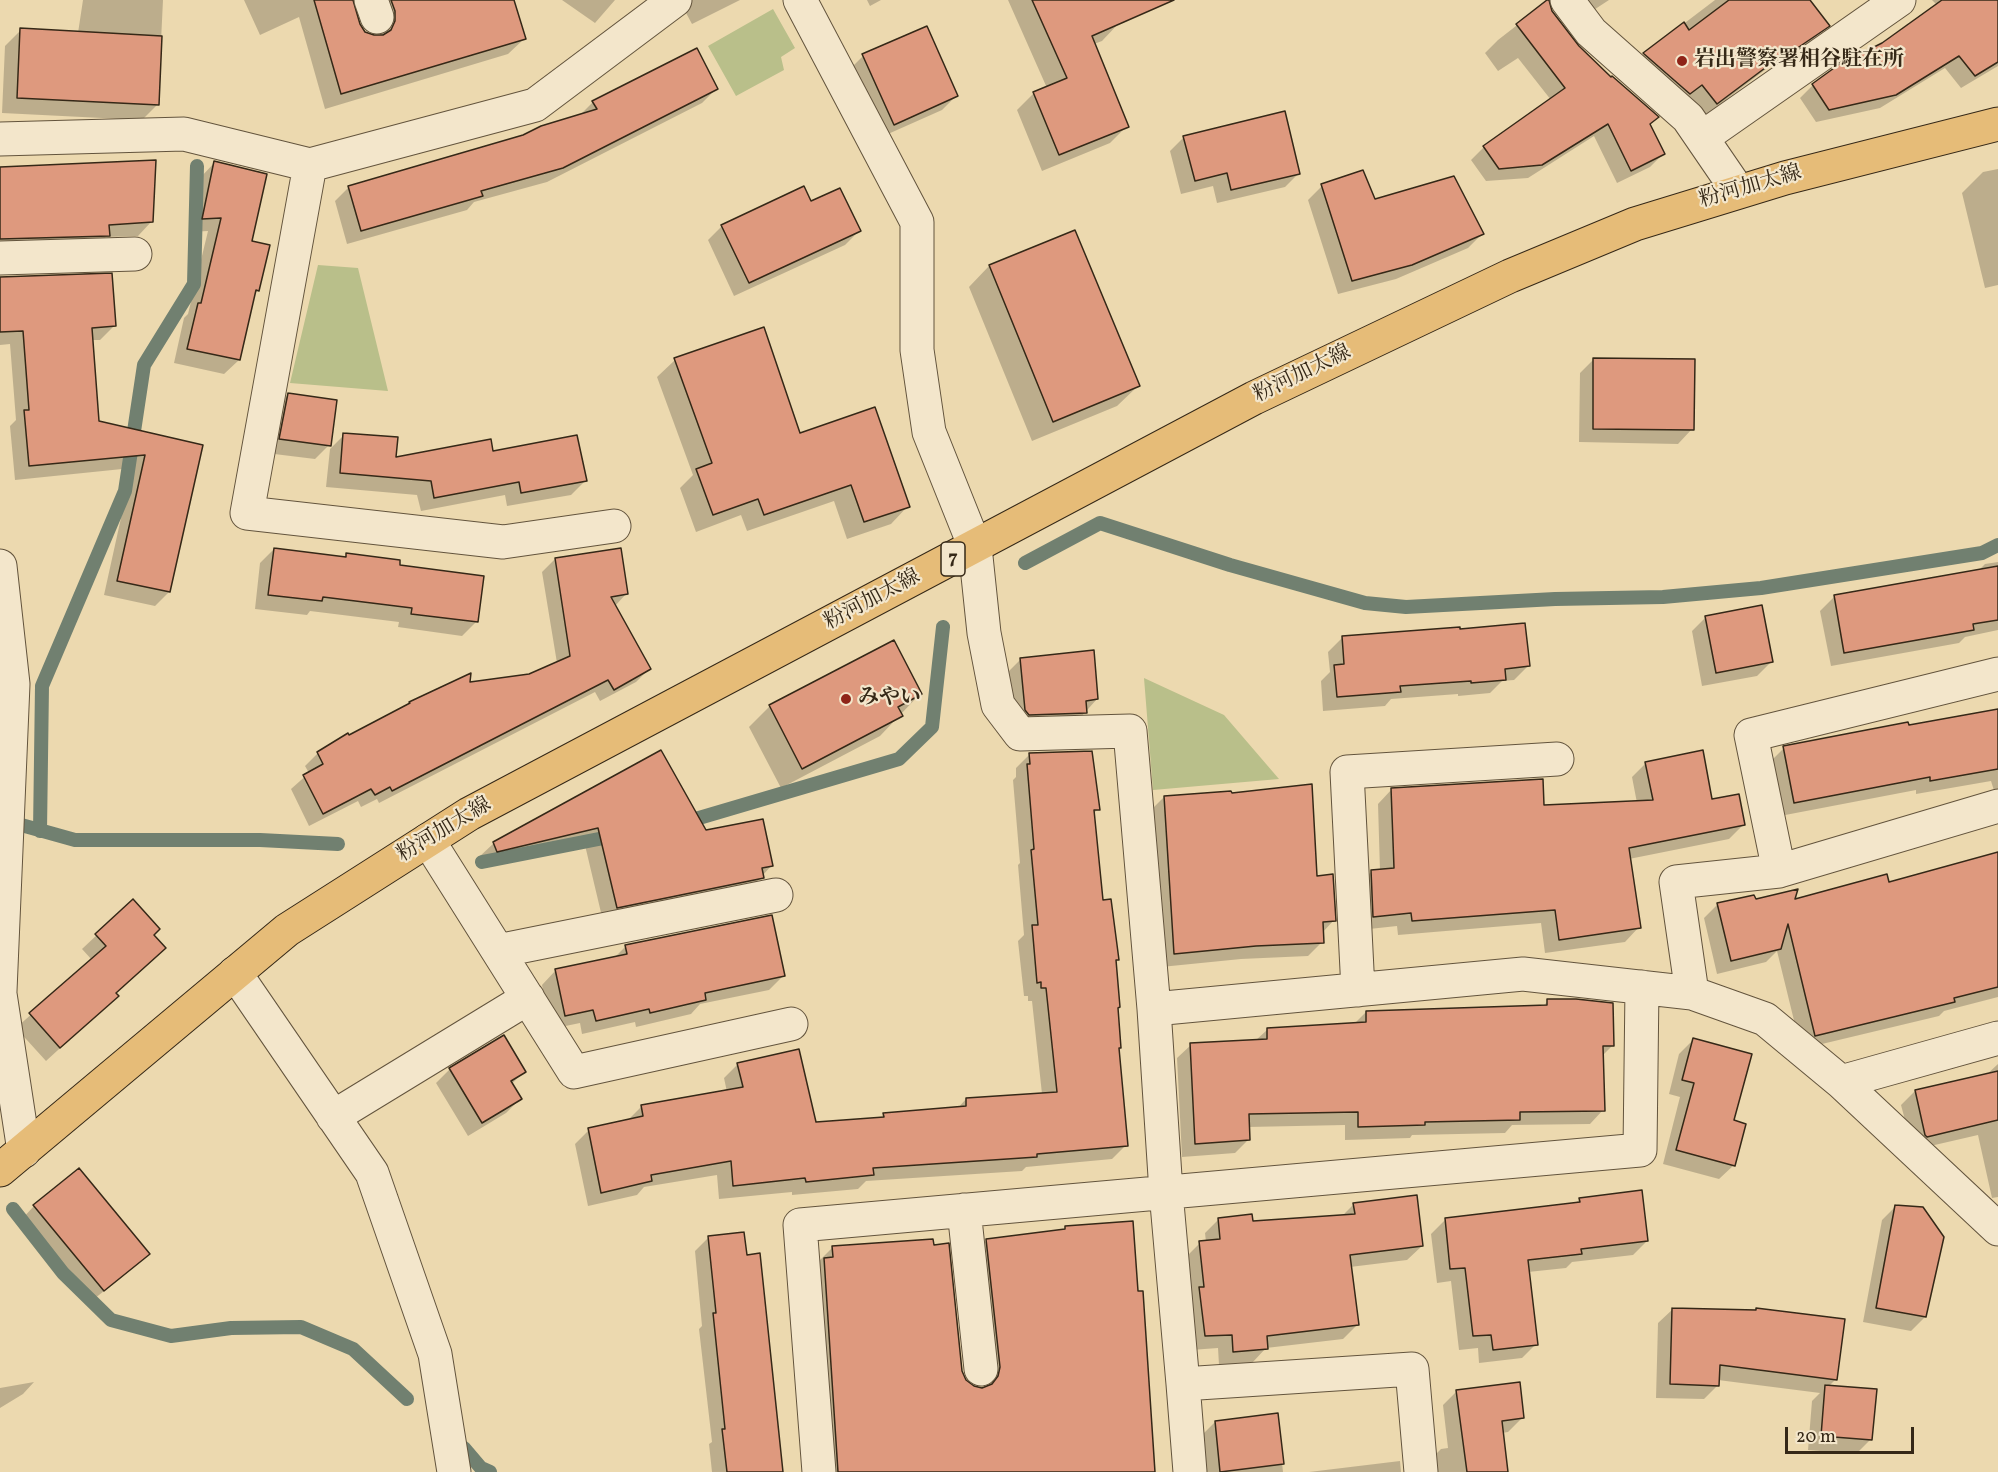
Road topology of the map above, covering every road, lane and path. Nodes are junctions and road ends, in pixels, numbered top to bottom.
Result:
1 (675, 0) edge
2 (800, 0) edge
3 (1567, 0) edge
4 (1899, 0) edge
5 (1998, 124) edge
6 (1703, 137) junction
7 (0, 139) edge
8 (310, 165) junction
9 (1738, 191) junction
10 (135, 254) dead end
11 (0, 258) edge
12 (614, 526) dead end
13 (975, 547) junction
14 (0, 566) edge
15 (2, 603) edge
16 (1998, 674) edge
17 (1557, 759) dead end
18 (1998, 806) edge
19 (428, 840) junction
20 (1779, 871) junction
21 (776, 895) dead end
22 (498, 951) junction
23 (235, 973) junction
24 (1642, 987) junction
25 (1358, 990) junction
26 (0, 992) edge
27 (1692, 993) junction
28 (528, 998) junction
29 (1154, 1009) junction
30 (791, 1024) dead end
31 (1998, 1038) edge
32 (1841, 1082) junction
33 (333, 1117) junction
34 (12, 1160) edge
35 (1166, 1192) junction
36 (964, 1210) junction
37 (1998, 1229) edge
38 (981, 1369) dead end
39 (1183, 1384) junction
40 (454, 1472) edge
41 (819, 1472) edge
42 (1190, 1472) edge
43 (1421, 1472) edge

1 - 8 street
2 - 13 street
3 - 6 street
4 - 6 street
5 - 9 main road, 粉河加太線 / 7
6 - 9 street
7 - 8 street
8 - 12 street
9 - 13 main road, 粉河加太線 / 7
10 - 11 street
13 - 19 main road, 粉河加太線 / 7
13 - 29 street
14 - 15 street
15 - 26 street
16 - 20 street
17 - 25 street
18 - 20 street
19 - 22 street
19 - 23 main road, 粉河加太線 / 7
20 - 27 street
21 - 22 street
22 - 28 street
23 - 33 street
23 - 34 main road, 粉河加太線 / 7
24 - 25 street
24 - 27 street
24 - 35 street
25 - 29 street
26 - 34 street
27 - 32 street
28 - 30 street
28 - 33 street
29 - 35 street
31 - 32 street
32 - 37 street
33 - 40 street
35 - 36 street
35 - 39 street
36 - 38 street
36 - 41 street
39 - 42 street
39 - 43 street

